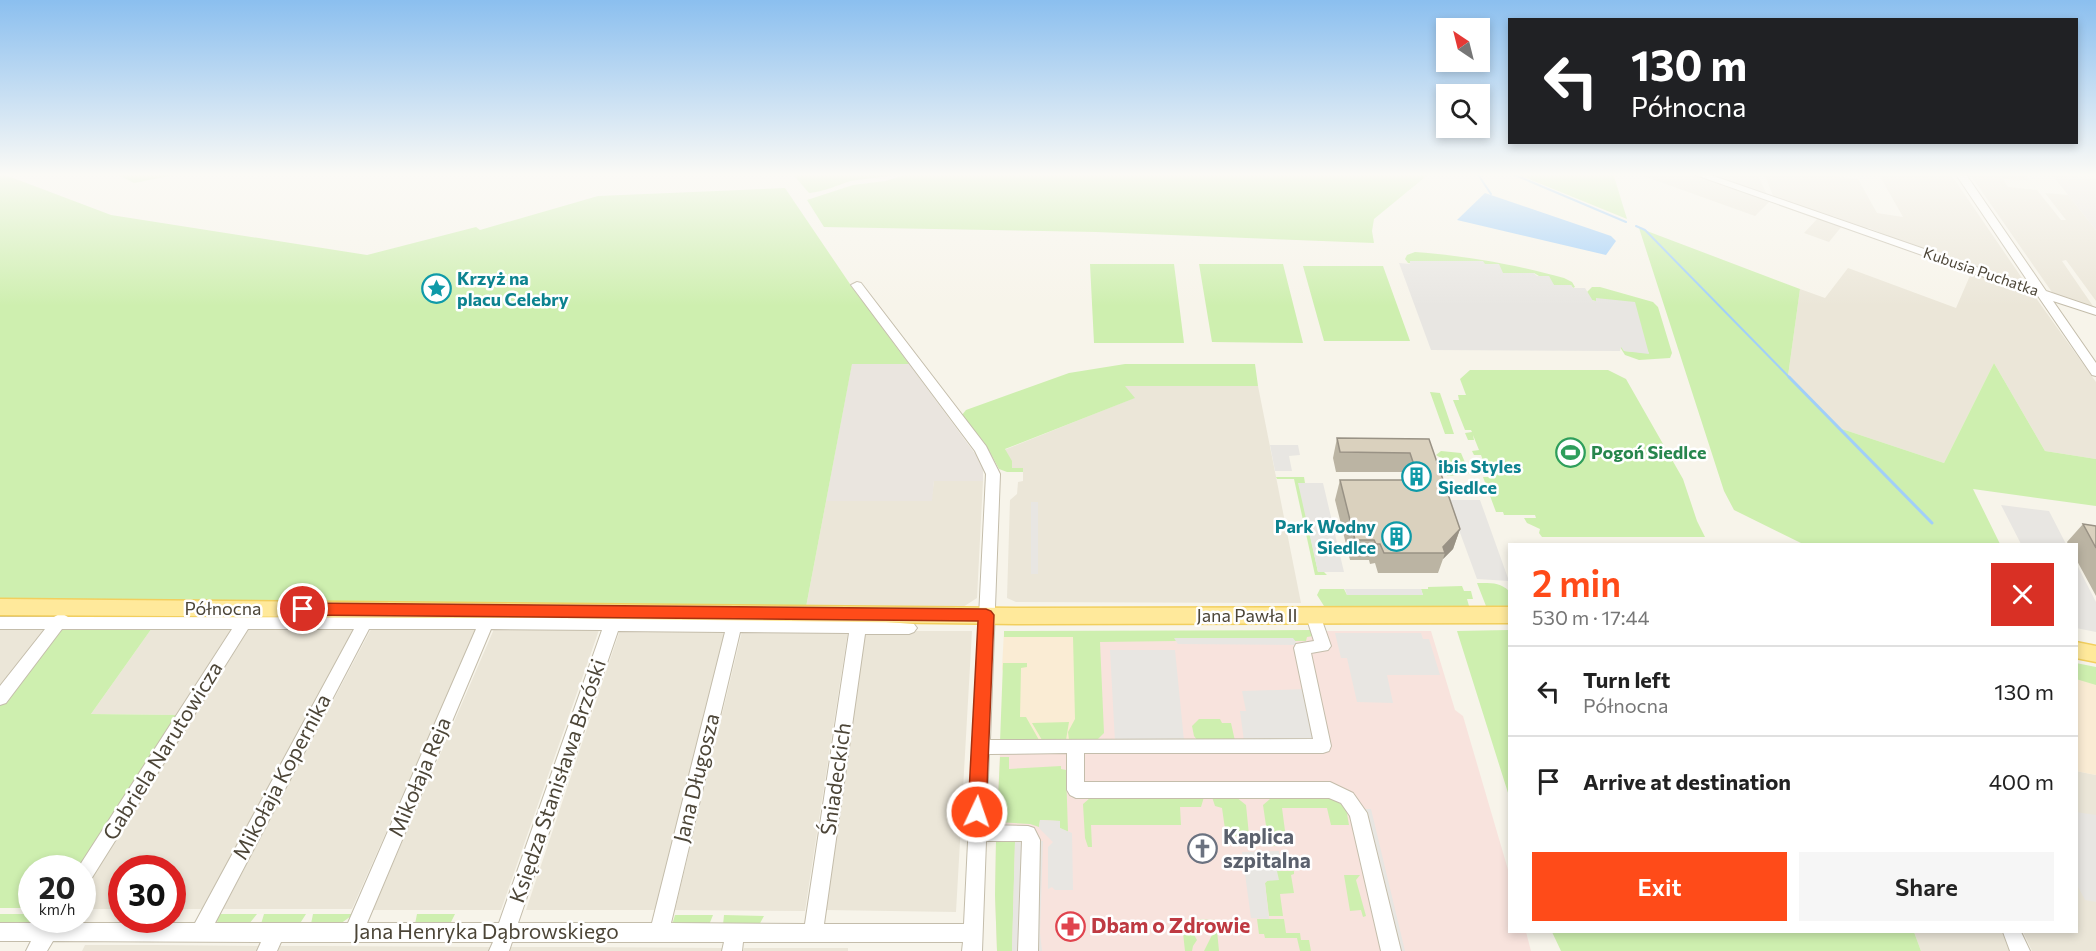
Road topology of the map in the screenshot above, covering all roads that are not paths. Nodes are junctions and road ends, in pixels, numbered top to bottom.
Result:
1 (1823, 217) edge
2 (1990, 217) edge
3 (857, 285) dead end
4 (2043, 294) junction
5 (2096, 312) edge
6 (2096, 372) edge
7 (0, 607) edge
8 (65, 615) junction
9 (986, 615) junction
10 (1508, 615) edge
11 (1314, 616) junction
12 (614, 617) junction
13 (0, 623) edge
14 (244, 623) junction
15 (365, 623) junction
16 (486, 623) junction
17 (734, 625) junction
18 (858, 626) junction
19 (909, 628) dead end
20 (2078, 650) edge
21 (2096, 654) edge
22 (0, 698) edge
23 (1075, 746) junction
24 (980, 747) junction
25 (976, 833) junction
26 (96, 856) edge
27 (96, 928) edge
28 (18, 930) edge
29 (0, 932) edge
30 (200, 932) junction
31 (276, 932) junction
32 (354, 932) junction
33 (506, 932) junction
34 (659, 932) junction
35 (48, 933) edge
36 (813, 933) junction
37 (2012, 933) edge
38 (733, 942) edge
39 (972, 942) edge
40 (36, 951) edge
41 (267, 951) edge
42 (499, 951) edge
43 (1028, 951) edge
44 (1391, 951) edge
45 (2020, 951) edge

1 - 4 street, Kubusia Puchatka
2 - 4 street
3 - 9 street
4 - 5 street, Kubusia Puchatka
4 - 6 street
7 - 8 main road, Północna
8 - 12 main road, Północna
8 - 13 street, Północna
8 - 14 street, Północna
8 - 22 street
9 - 11 main road, Jana Pawła II
9 - 12 main road, Północna
9 - 24 street
10 - 11 main road, Jana Pawła II
11 - 23 street
12 - 16 street, Północna
12 - 17 street, Północna
12 - 33 street, Księdza Stanisława Brzóski
14 - 15 street, Północna
14 - 26 street, Gabriela Narutowicza
15 - 16 street, Północna
15 - 30 street, Mikołaja Kopernika
16 - 32 street, Mikołaja Reja
17 - 18 street, Północna
17 - 34 street, Jana Długosza
18 - 19 street, Północna
18 - 36 street, Śniadeckich
20 - 21 main road
23 - 24 street
23 - 44 street
24 - 25 street
25 - 39 street
25 - 43 street
27 - 30 street, Jana Henryka Dąbrowskiego
28 - 29 street, Jana Henryka Dąbrowskiego
30 - 31 street, Jana Henryka Dąbrowskiego
31 - 32 street, Jana Henryka Dąbrowskiego
31 - 41 street
32 - 33 street, Jana Henryka Dąbrowskiego
33 - 34 street, Jana Henryka Dąbrowskiego
33 - 42 street, Księdza Stanisława Brzóski
34 - 38 street, Jana Henryka Dąbrowskiego
35 - 40 street
36 - 38 street, Jana Henryka Dąbrowskiego
36 - 39 street, Jana Henryka Dąbrowskiego
37 - 45 street

